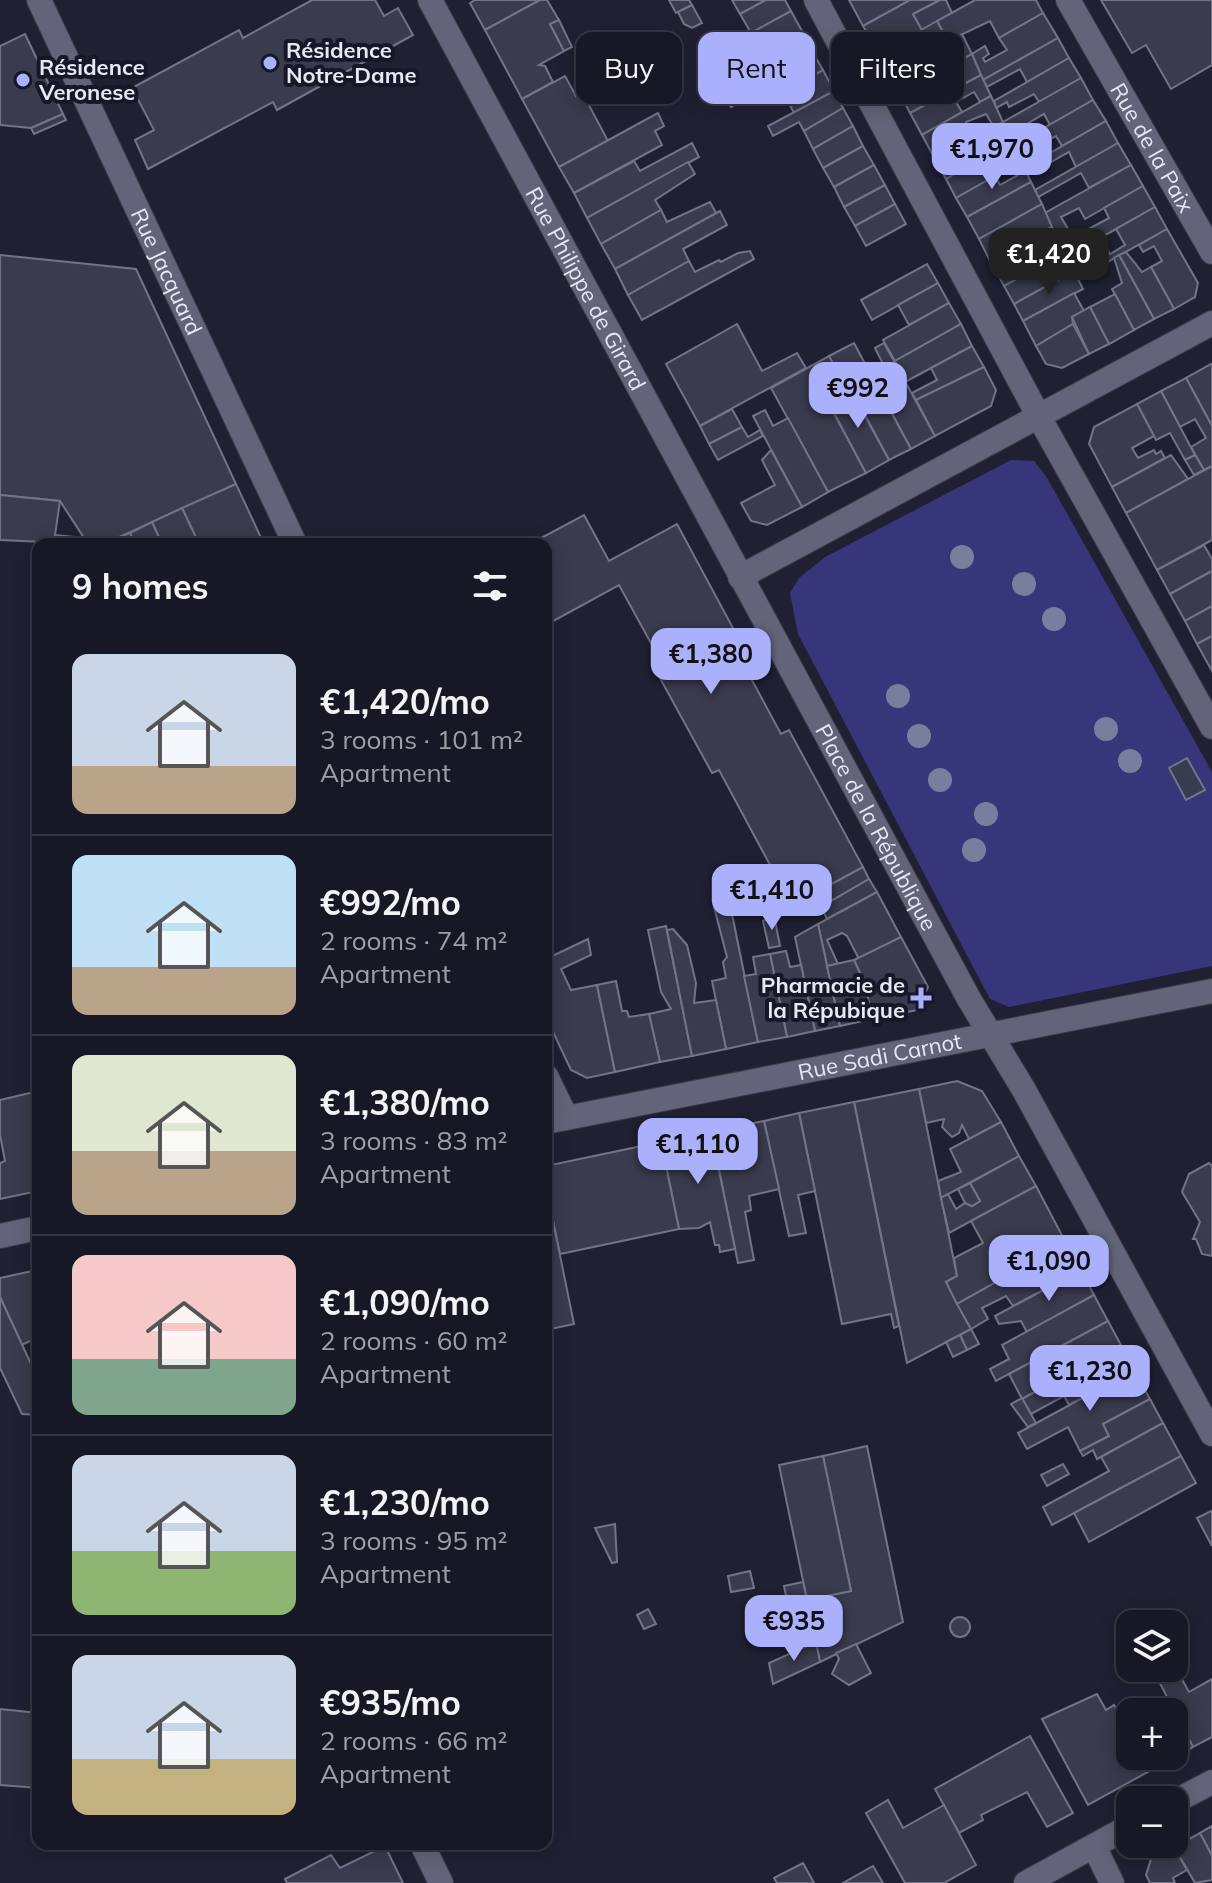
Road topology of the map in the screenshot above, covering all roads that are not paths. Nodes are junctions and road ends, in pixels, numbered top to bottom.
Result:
1 (39, 0) edge
2 (430, 0) edge
3 (816, 0) edge
4 (1068, 0) edge
5 (1212, 252) edge
6 (1212, 323) edge
7 (1039, 417) junction
8 (292, 538) edge
9 (740, 577) junction
10 (1212, 727) edge
11 (1212, 991) edge
12 (988, 1033) junction
13 (556, 1120) edge
14 (32, 1229) edge
15 (0, 1236) edge
16 (1212, 1434) edge
17 (1212, 1782) edge
18 (1188, 1795) edge
19 (1116, 1834) edge
20 (1094, 1846) junction
21 (425, 1850) edge
22 (441, 1883) edge
23 (1026, 1883) edge
24 (1112, 1883) edge

1 - 8 street, Rue Jacquard
2 - 9 street, Rue Philippe de Girard
3 - 7 street
4 - 5 street, Rue de la Paix
6 - 7 street
7 - 9 street
7 - 10 street
9 - 12 street, Place de la République
11 - 12 street, Rue Sadi Carnot
12 - 13 street, Rue Sadi Carnot
12 - 16 street, Place de la République
14 - 15 street
17 - 18 street
19 - 20 street
20 - 23 street
20 - 24 street
21 - 22 street

